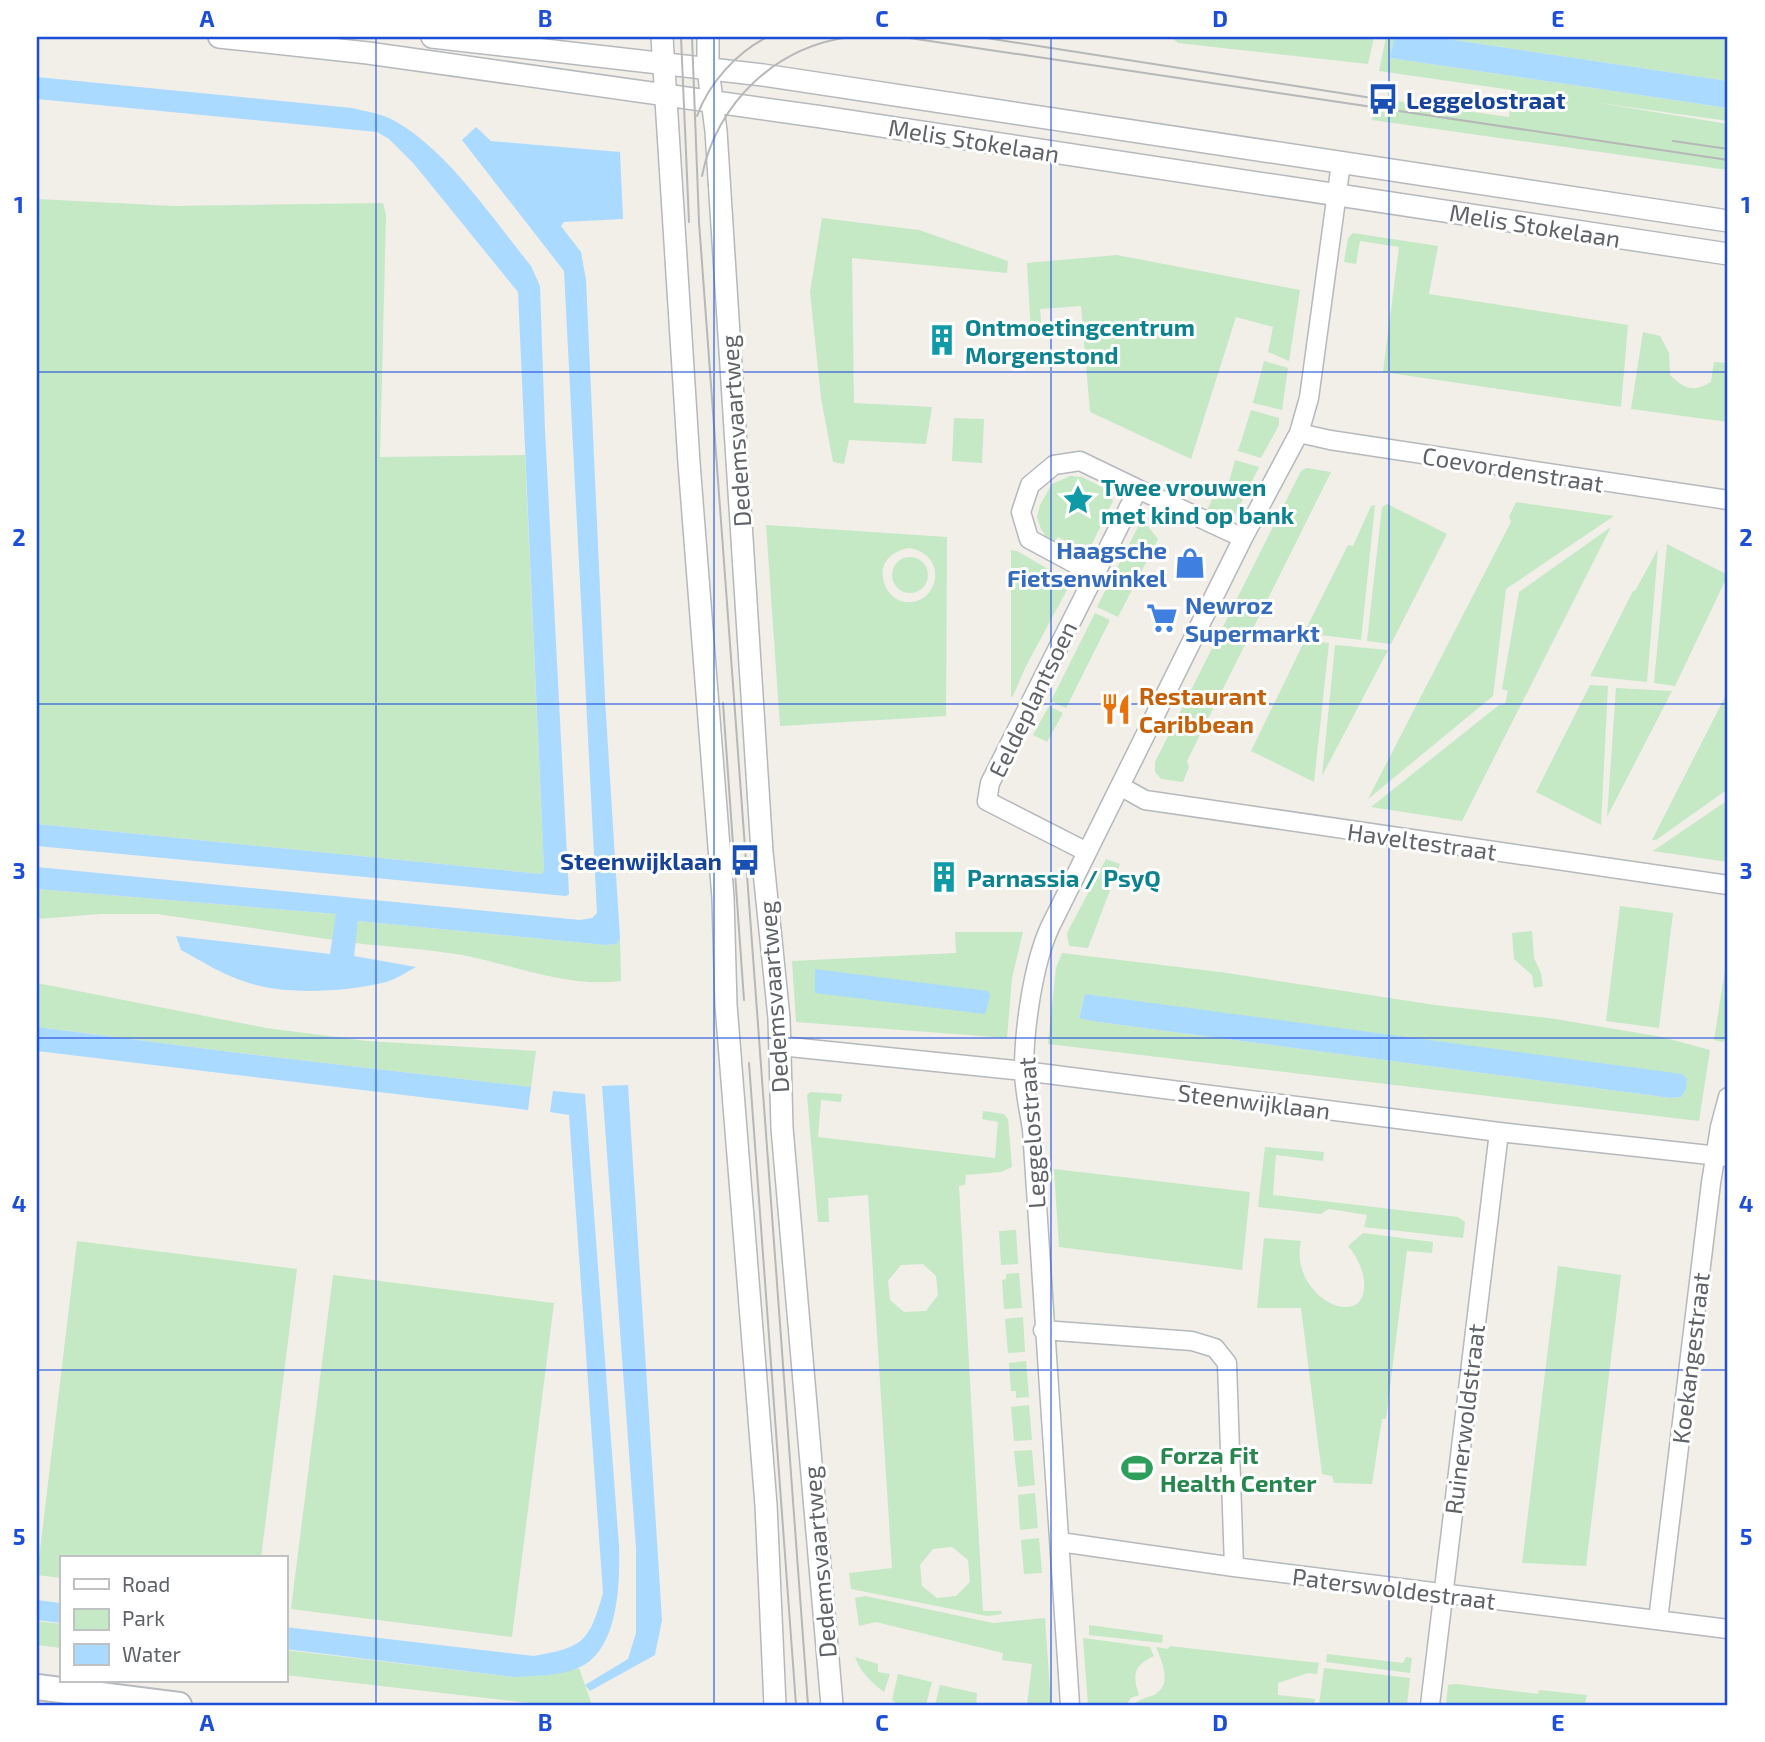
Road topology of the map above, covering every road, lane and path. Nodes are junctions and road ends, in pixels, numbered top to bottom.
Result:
1 (219, 37) edge
2 (432, 37) edge
3 (662, 37) edge
4 (708, 37) edge
5 (662, 63) junction
6 (708, 68) junction
7 (664, 95) junction
8 (712, 103) junction
9 (1340, 163) junction
10 (1336, 195) junction
11 (1728, 221) edge
12 (1728, 254) edge
13 (1299, 433) junction
14 (1138, 489) junction
15 (1728, 500) edge
16 (1243, 538) junction
17 (1094, 574) junction
18 (1120, 786) junction
19 (1087, 852) junction
20 (1728, 886) edge
21 (780, 1046) junction
22 (1024, 1071) junction
23 (1728, 1097) edge
24 (1499, 1132) junction
25 (1722, 1156) edge
26 (1043, 1329) junction
27 (1060, 1542) junction
28 (1234, 1567) junction
29 (1442, 1594) junction
30 (1658, 1620) junction
31 (1728, 1629) edge
32 (37, 1688) edge
33 (179, 1705) edge
34 (775, 1705) edge
35 (832, 1705) edge
36 (1070, 1705) edge
37 (1430, 1705) edge

1 - 7 street, Melis Stokelaan
2 - 5 street, Melis Stokelaan
3 - 5 street, Dedemsvaartweg
4 - 6 street, Dedemsvaartweg
5 - 6 street, Melis Stokelaan
5 - 7 street, Dedemsvaartweg
6 - 8 street, Dedemsvaartweg
6 - 9 street, Melis Stokelaan
7 - 8 street, Melis Stokelaan
7 - 34 street, Dedemsvaartweg
8 - 10 street, Melis Stokelaan
8 - 21 street, Dedemsvaartweg
9 - 10 street, Leggelostraat
9 - 11 street, Melis Stokelaan
10 - 12 street, Melis Stokelaan
10 - 13 street, Leggelostraat
13 - 15 street, Coevordenstraat
13 - 16 street, Leggelostraat
14 - 16 street
14 - 17 street, Eeldeplantsoen
14 - 17 street
16 - 18 street, Leggelostraat
17 - 19 street, Eeldeplantsoen
18 - 19 street, Leggelostraat
18 - 20 street, Haveltestraat
19 - 22 street, Leggelostraat
21 - 22 street, Steenwijklaan
21 - 35 street, Dedemsvaartweg
22 - 24 street, Steenwijklaan
22 - 26 street, Leggelostraat
23 - 25 street, Koekangestraat
24 - 25 street, Steenwijklaan
24 - 29 street, Ruinerwoldstraat
25 - 30 street, Koekangestraat
26 - 27 street, Leggelostraat
26 - 28 street
27 - 28 street, Paterswoldestraat
27 - 36 street, Leggelostraat
28 - 29 street, Paterswoldestraat
29 - 30 street, Paterswoldestraat
29 - 37 street, Ruinerwoldstraat
30 - 31 street, Paterswoldestraat
32 - 33 main road

